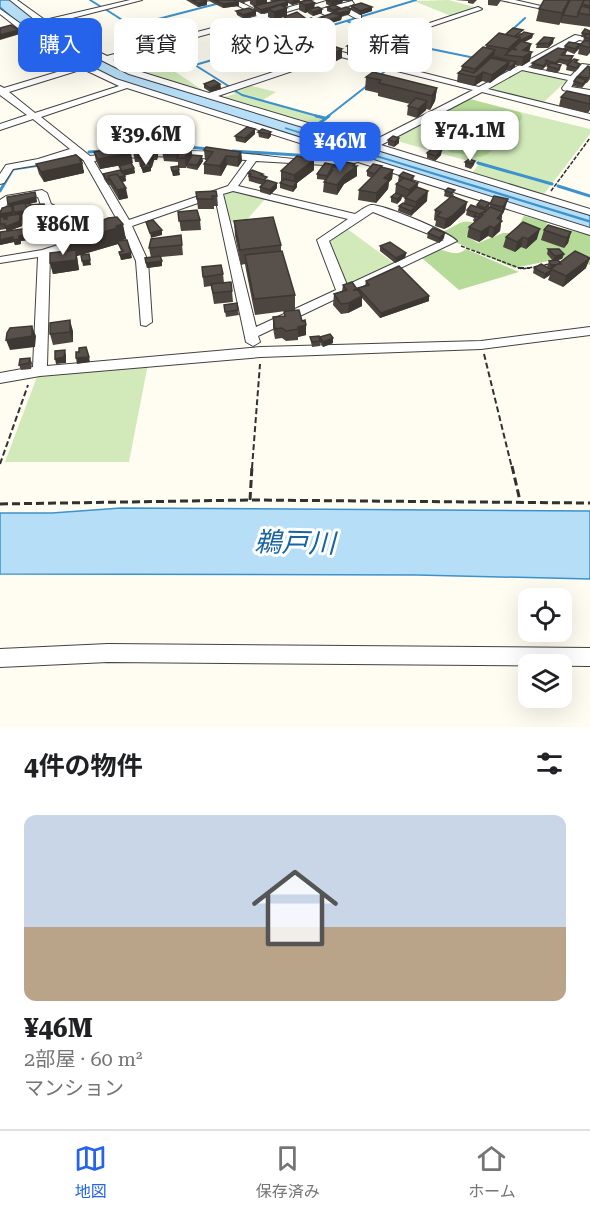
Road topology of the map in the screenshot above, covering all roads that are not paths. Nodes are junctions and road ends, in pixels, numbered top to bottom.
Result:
1 (13, 0) edge
2 (139, 0) edge
3 (231, 0) edge
4 (298, 0) edge
5 (322, 0) edge
6 (503, 0) edge
7 (253, 3) dead end
8 (352, 3) edge
9 (309, 4) junction
10 (242, 6) junction
11 (338, 6) junction
12 (538, 6) edge
13 (478, 9) dead end
14 (0, 11) edge
15 (326, 11) junction
16 (263, 16) junction
17 (358, 16) edge
18 (37, 18) edge
19 (65, 18) edge
20 (267, 18) edge
21 (326, 18) edge
22 (18, 25) edge
23 (590, 40) edge
24 (336, 53) edge
25 (339, 54) junction
26 (103, 60) joint
27 (522, 68) junction
28 (590, 68) edge
29 (65, 72) edge
30 (94, 72) edge
31 (573, 79) junction
32 (126, 86) junction
33 (482, 90) junction
34 (1, 91) edge
35 (590, 93) edge
36 (208, 96) junction
37 (34, 116) junction
38 (590, 117) edge
39 (0, 128) edge
40 (372, 146) junction
41 (78, 150) junction
42 (253, 158) junction
43 (88, 159) junction
44 (356, 159) junction
45 (0, 181) edge
46 (232, 188) junction
47 (217, 193) junction
48 (0, 207) edge
49 (590, 212) edge
50 (357, 218) junction
51 (126, 225) junction
52 (590, 232) edge
53 (67, 245) junction
54 (44, 253) junction
55 (0, 260) edge
56 (343, 291) junction
57 (146, 322) dead end
58 (590, 331) edge
59 (251, 334) junction
60 (258, 352) junction
61 (36, 371) junction
62 (0, 378) edge
63 (590, 657) edge
64 (0, 658) edge

1 - 18 street
2 - 19 street
3 - 10 street
4 - 9 street
5 - 9 street
6 - 12 street
7 - 10 street
8 - 11 street
9 - 15 street
9 - 16 street
10 - 16 street
11 - 15 street
11 - 17 street
13 - 25 street
14 - 22 street
15 - 21 street
16 - 20 street
16 - 26 street
23 - 27 street
24 - 25 street
25 - 33 street
25 - 36 street
26 - 36 street
27 - 31 street
27 - 33 street
28 - 31 street
29 - 34 street
30 - 32 street
31 - 35 street
32 - 37 street
32 - 44 street
33 - 38 street
33 - 40 street
34 - 37 street
36 - 40 street
37 - 39 street
37 - 41 street
40 - 44 street
40 - 49 street
41 - 43 street
41 - 45 street
42 - 43 street
42 - 44 street
42 - 46 street
43 - 51 street
44 - 52 street
46 - 47 street
46 - 50 street
47 - 51 street
47 - 59 street
48 - 53 street
50 - 56 street
50 - 56 street
51 - 53 street
51 - 57 street
53 - 54 street
54 - 55 street
54 - 61 street
56 - 59 street
58 - 60 street
59 - 60 street
60 - 61 street
61 - 62 street
63 - 64 street

